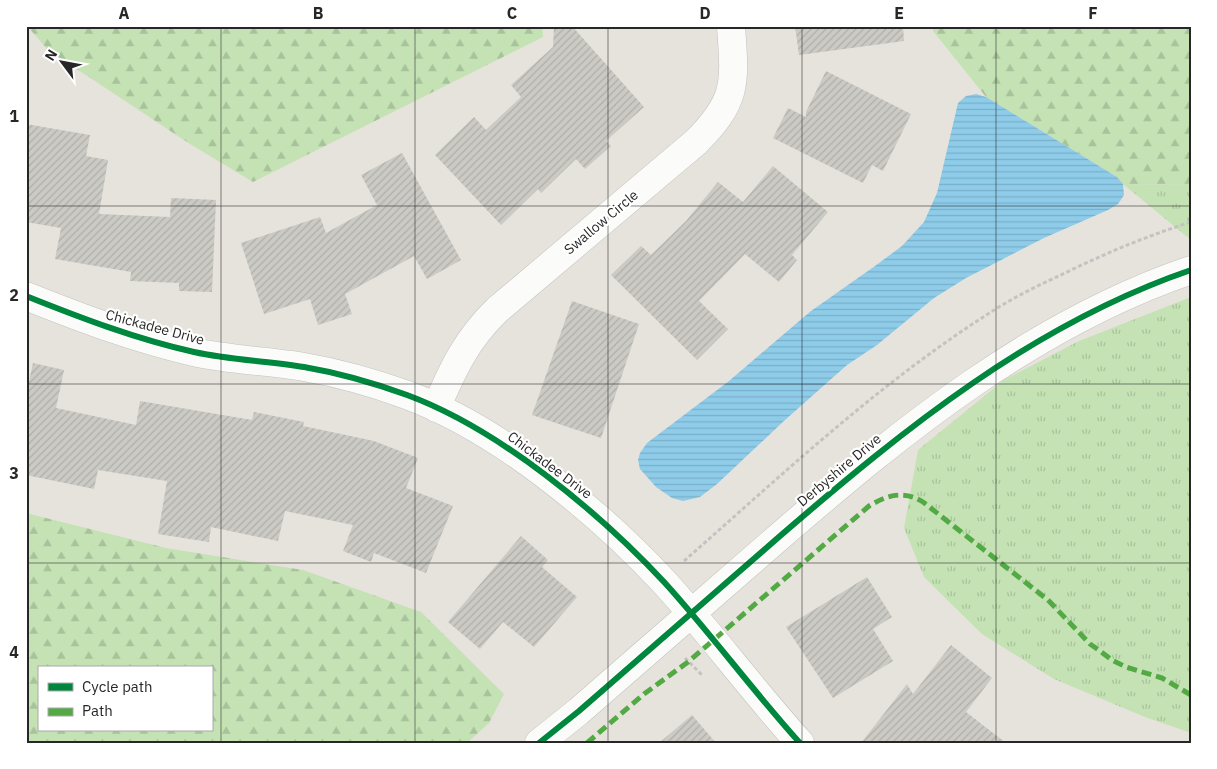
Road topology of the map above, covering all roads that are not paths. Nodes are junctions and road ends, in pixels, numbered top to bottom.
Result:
1 (731, 26) edge
2 (1191, 270) edge
3 (26, 296) edge
4 (436, 408) junction
5 (690, 614) junction
6 (539, 743) edge
7 (800, 743) edge

1 - 4 street, Swallow Circle
2 - 5 street, Derbyshire Drive
3 - 4 street, Chickadee Drive
4 - 5 street, Chickadee Drive
5 - 6 street, Derbyshire Drive
5 - 7 street, Chickadee Drive

